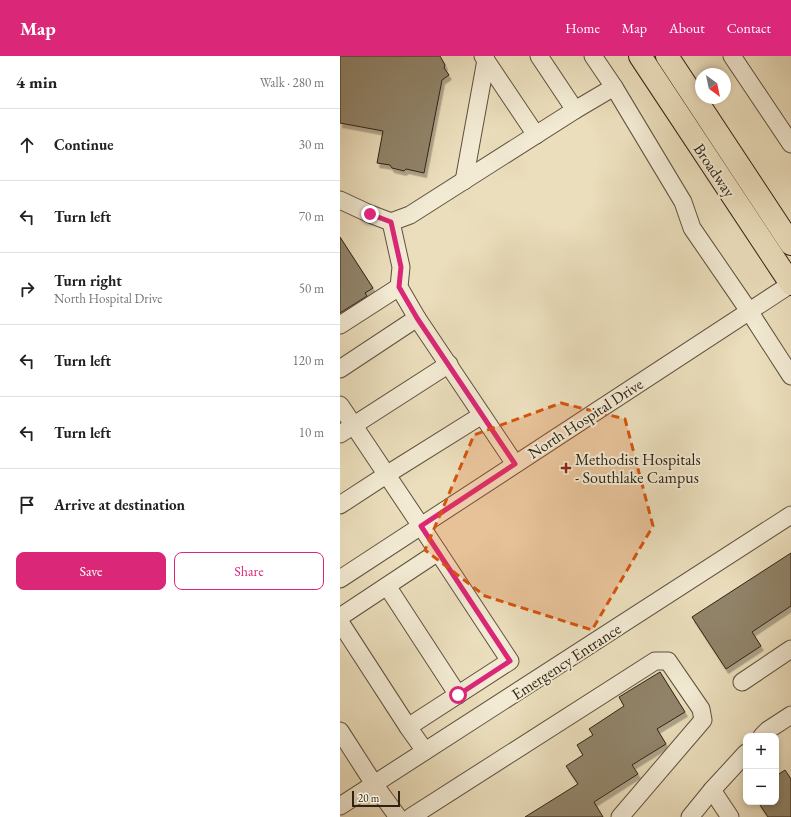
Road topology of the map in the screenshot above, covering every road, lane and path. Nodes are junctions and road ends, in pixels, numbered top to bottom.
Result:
1 (539, 56) edge
2 (593, 56) edge
3 (640, 56) edge
4 (667, 56) edge
5 (732, 56) edge
6 (484, 58) edge
7 (614, 87) junction
8 (575, 110) junction
9 (536, 135) junction
10 (791, 144) edge
11 (464, 181) junction
12 (340, 200) edge
13 (391, 222) junction
14 (791, 244) edge
15 (791, 284) edge
16 (399, 287) junction
17 (749, 311) junction
18 (417, 318) junction
19 (340, 324) edge
20 (449, 364) junction
21 (340, 369) edge
22 (791, 376) edge
23 (340, 405) edge
24 (482, 415) junction
25 (347, 430) edge
26 (515, 464) junction
27 (386, 475) junction
28 (340, 505) edge
29 (791, 515) edge
30 (421, 526) junction
31 (438, 552) junction
32 (340, 579) edge
33 (387, 586) junction
34 (340, 617) edge
35 (340, 622) edge
36 (791, 649) edge
37 (742, 682) dead end
38 (458, 695) junction
39 (791, 715) edge
40 (408, 727) junction
41 (340, 731) edge
42 (765, 733) edge
43 (425, 751) junction
44 (743, 756) edge
45 (374, 784) junction
46 (712, 790) junction
47 (340, 806) edge
48 (398, 817) edge
49 (412, 817) edge
50 (620, 817) edge
51 (690, 817) edge
52 (730, 817) edge

1 - 8 street
2 - 7 street
3 - 15 main road, Broadway
4 - 14 main road, Broadway
5 - 10 street
6 - 9 street
6 - 11 street
7 - 8 street
7 - 17 street
8 - 9 street
9 - 11 street
11 - 13 street
12 - 13 street
13 - 16 street
15 - 17 street, North Hospital Drive
16 - 18 street
16 - 19 street
17 - 22 street
17 - 26 street, North Hospital Drive
18 - 20 street
18 - 21 street
20 - 24 street
20 - 25 street
23 - 25 street
24 - 26 street
24 - 27 street
25 - 27 street
26 - 30 street, North Hospital Drive
27 - 28 street
27 - 30 street
29 - 43 street, Emergency Entrance
30 - 31 street
30 - 32 street, North Hospital Drive
31 - 33 street
31 - 38 street
33 - 34 street
33 - 38 street
35 - 40 street
36 - 37 street
38 - 40 street
39 - 42 street
40 - 43 street
41 - 45 street
43 - 45 street, Emergency Entrance
44 - 46 street
45 - 47 street, Emergency Entrance
45 - 48 street
46 - 51 street
46 - 52 street
49 - 50 street

